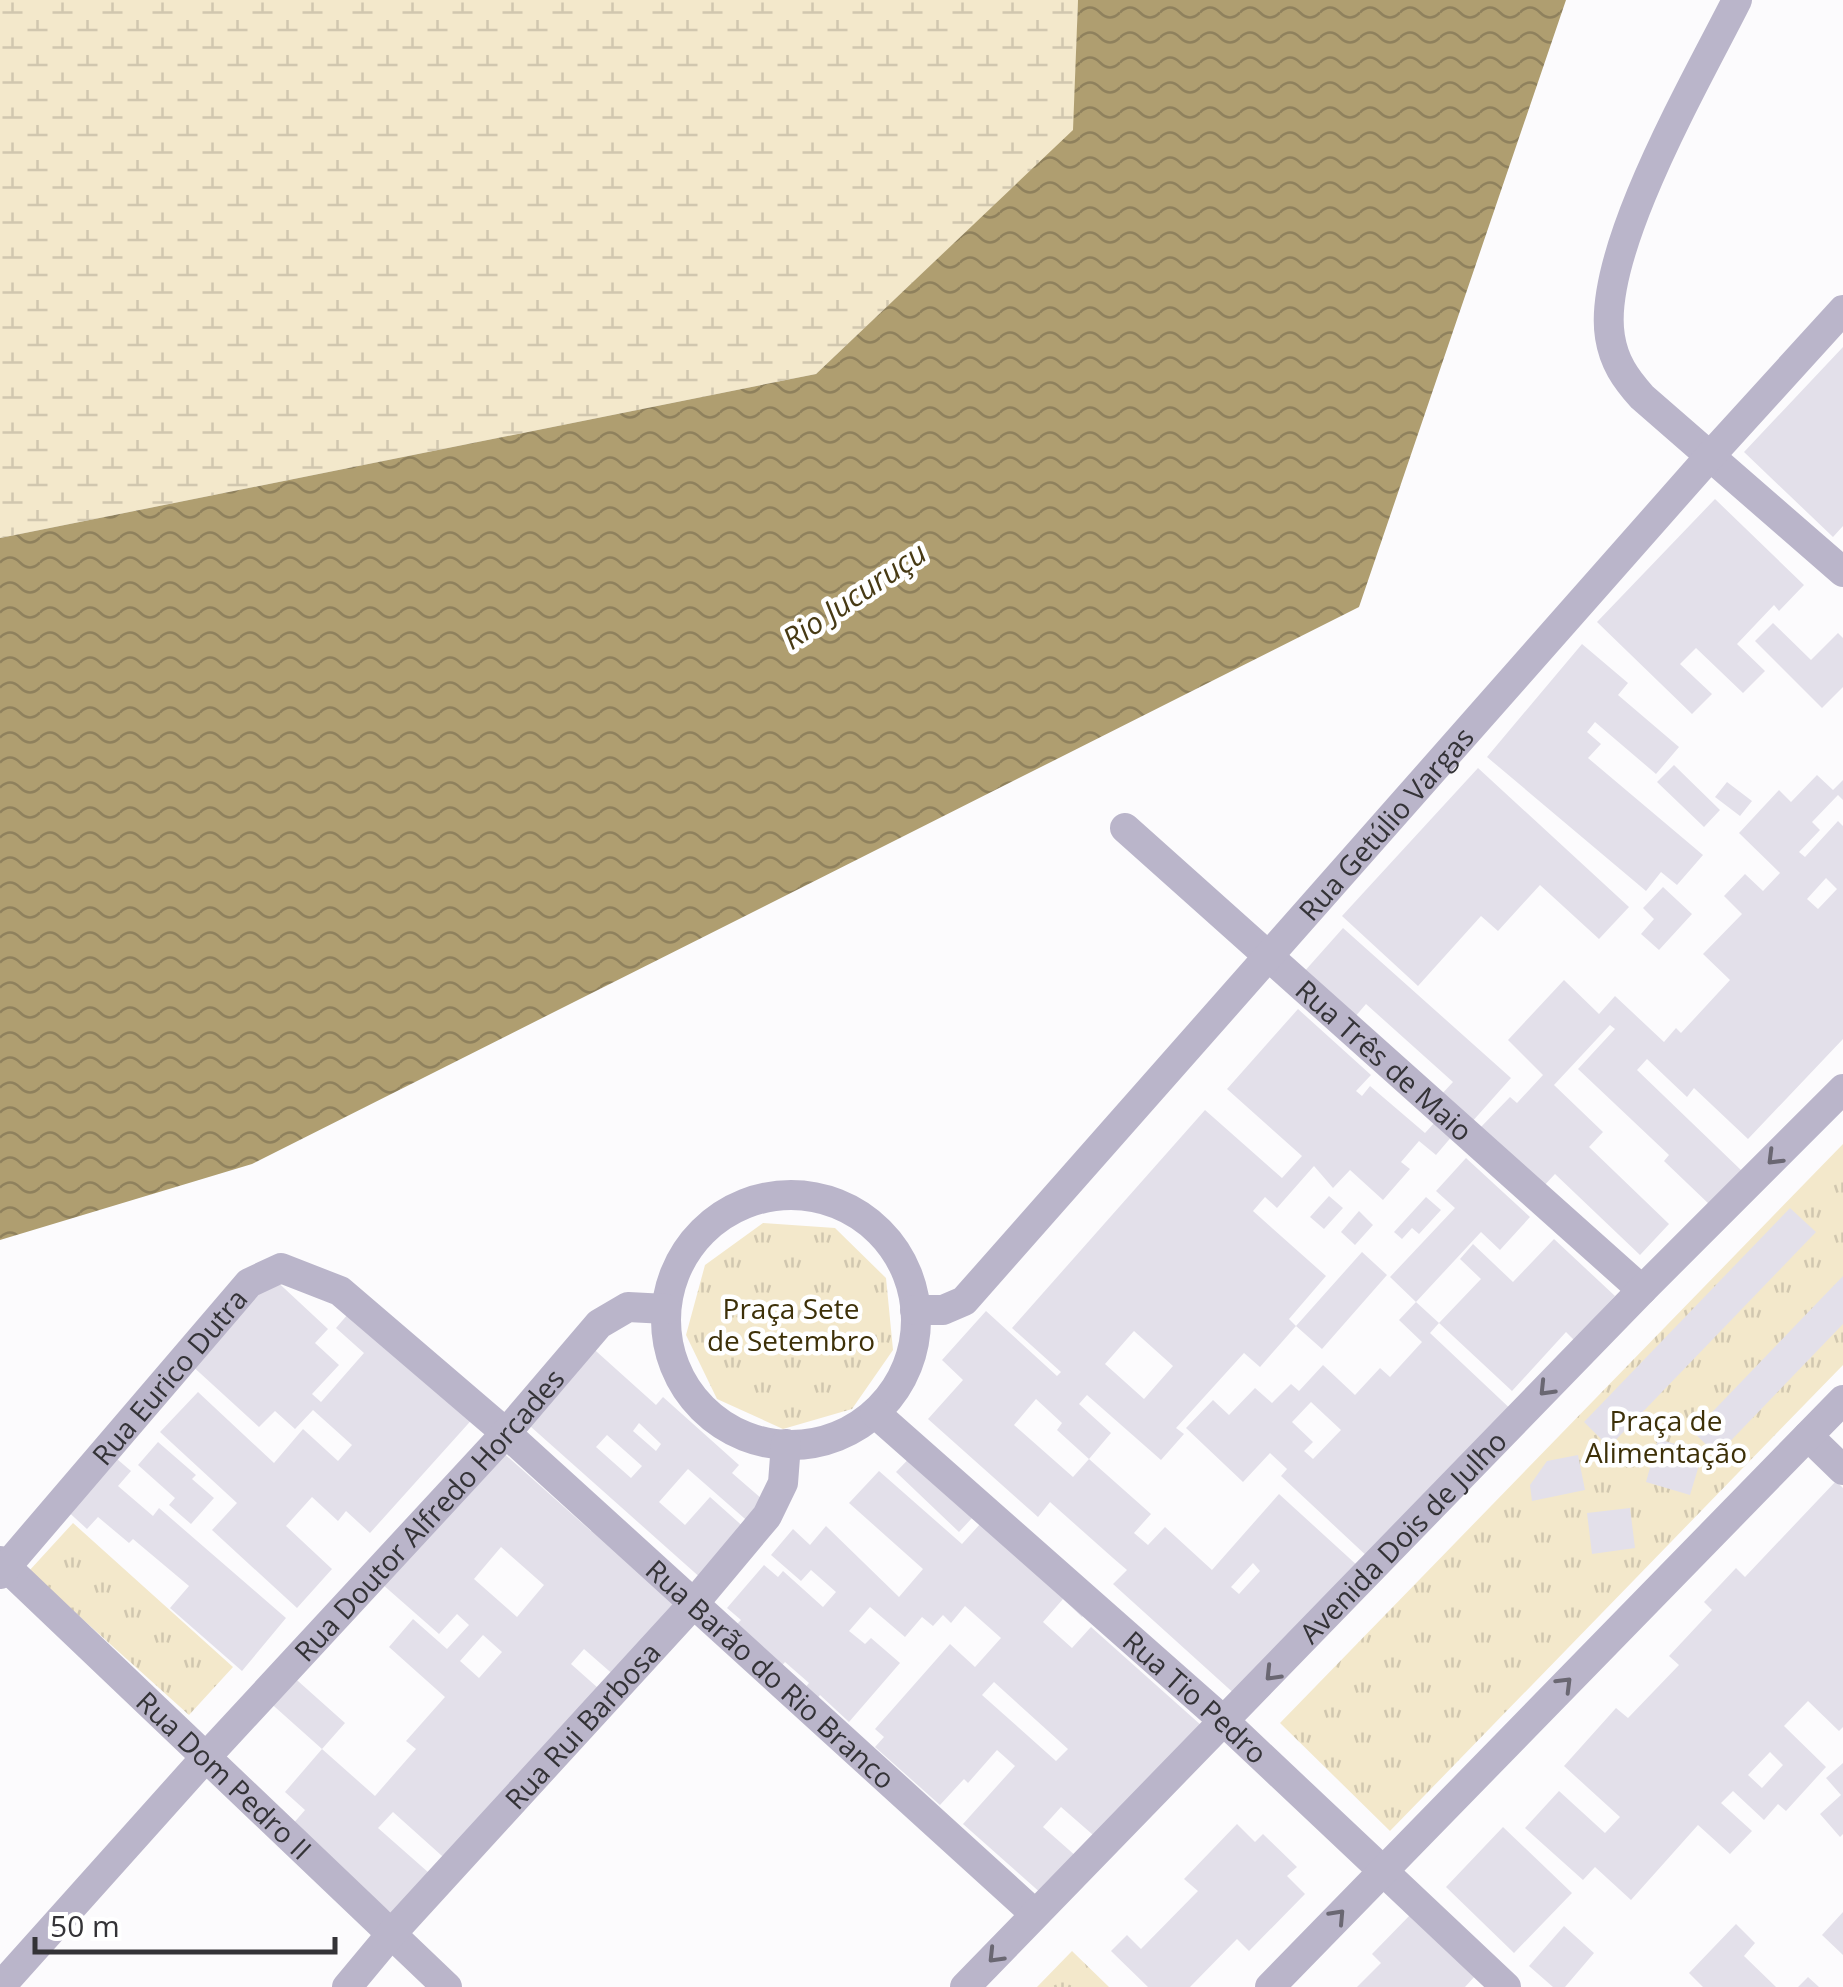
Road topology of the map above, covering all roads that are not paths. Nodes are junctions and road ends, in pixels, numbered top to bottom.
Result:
1 (1737, 0) edge
2 (1843, 310) edge
3 (1710, 455) junction
4 (1843, 572) edge
5 (1125, 828) dead end
6 (1266, 957) junction
7 (1843, 1089) edge
8 (1642, 1290) junction
9 (666, 1309) junction
10 (916, 1310) junction
11 (1843, 1400) edge
12 (874, 1413) junction
13 (506, 1433) junction
14 (1808, 1436) junction
15 (786, 1444) junction
16 (1843, 1470) edge
17 (2, 1567) edge
18 (694, 1602) junction
19 (1225, 1722) junction
20 (206, 1757) junction
21 (1382, 1870) junction
22 (1035, 1914) junction
23 (392, 1933) junction
24 (0, 1987) edge
25 (346, 1987) edge
26 (448, 1987) edge
27 (966, 1987) edge
28 (1270, 1987) edge
29 (1506, 1987) edge

1 - 3 street
2 - 3 street, Rua Getúlio Vargas
3 - 4 street
3 - 6 street, Rua Getúlio Vargas
5 - 6 street, Rua Três de Maio
6 - 8 street, Rua Três de Maio
6 - 10 street, Rua Getúlio Vargas
7 -> 8 street, Avenida Dois de Julho
8 -> 19 street, Avenida Dois de Julho
9 - 10 street
9 - 13 street, Rua Doutor Alfredo Horcades
9 - 15 street
10 - 12 street
11 - 14 street
12 - 15 street
12 - 19 street, Rua Tio Pedro
13 - 17 street, Rua Eurico Dutra
13 - 18 street, Rua Barão do Rio Branco
13 - 20 street, Rua Doutor Alfredo Horcades
14 - 16 street
21 -> 14 street
15 - 18 street, Rua Rui Barbosa
17 - 20 street, Rua Dom Pedro II
18 - 22 street, Rua Barão do Rio Branco
18 - 23 street, Rua Rui Barbosa
19 - 21 street, Rua Tio Pedro
19 - 22 street, Avenida Dois de Julho
20 - 23 street, Rua Dom Pedro II
20 - 24 street, Rua Doutor Alfredo Horcades
28 -> 21 street
21 - 29 street, Rua Tio Pedro
22 -> 27 street, Avenida Dois de Julho
23 - 25 street, Rua Rui Barbosa
23 - 26 street, Rua Dom Pedro II

